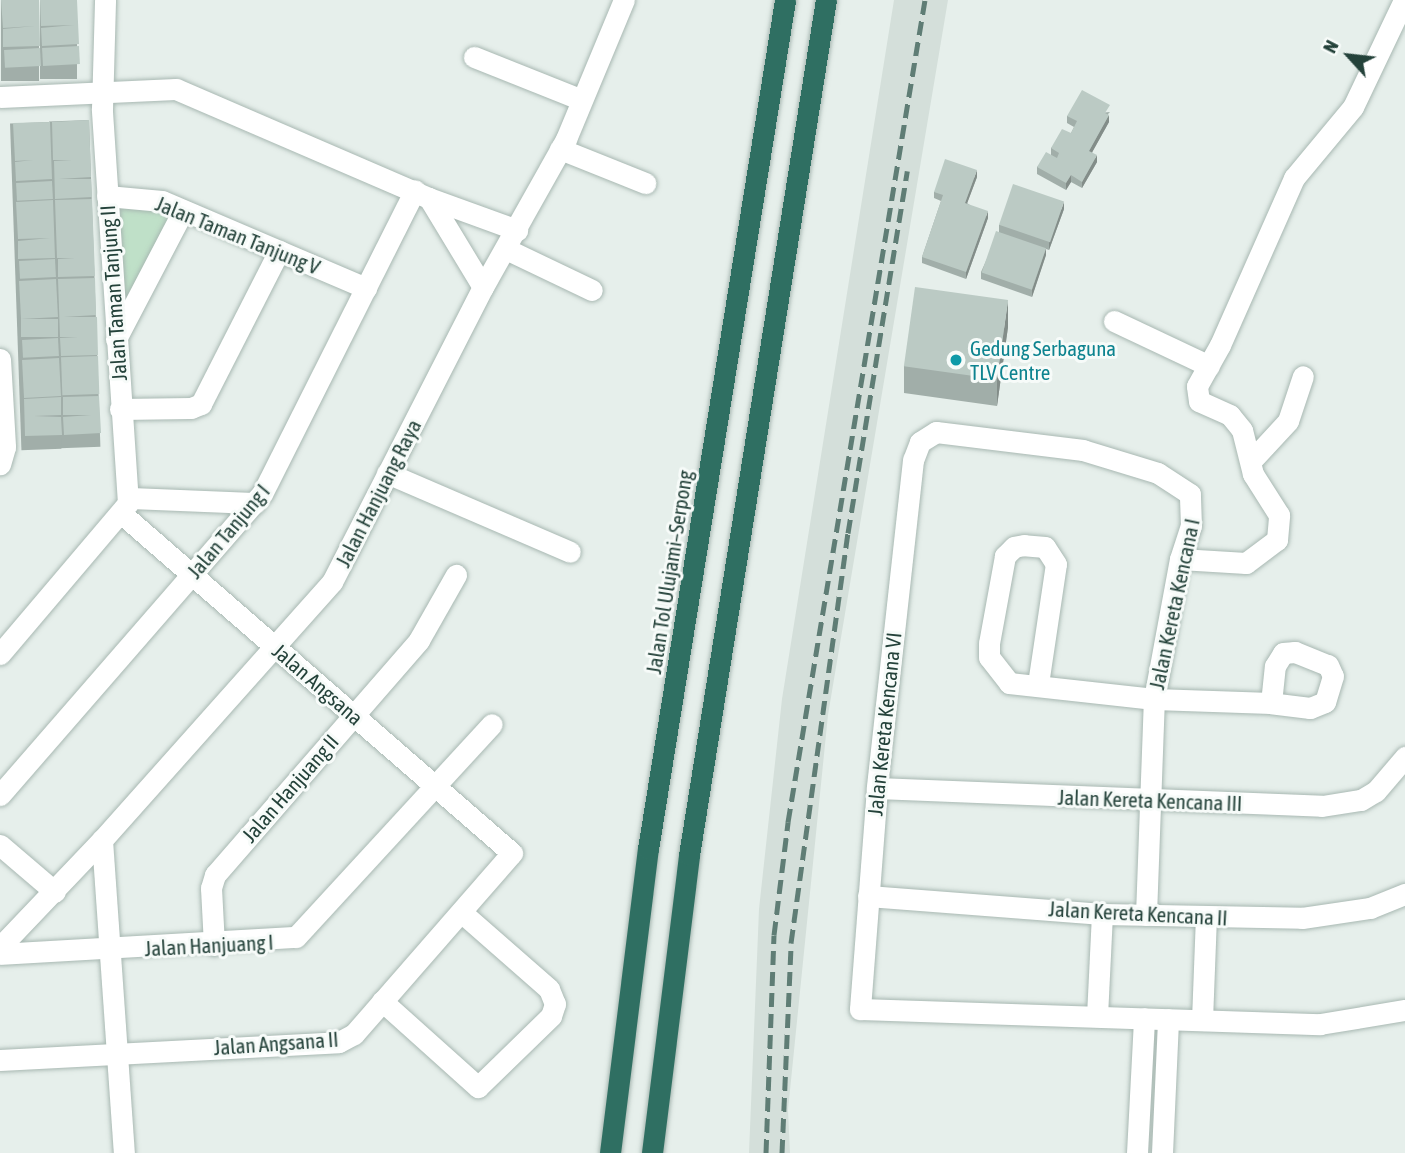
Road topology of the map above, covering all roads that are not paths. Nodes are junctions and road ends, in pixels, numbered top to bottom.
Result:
1 (105, 0) edge
2 (624, 0) edge
3 (785, 0) edge
4 (826, 0) edge
5 (1404, 0) edge
6 (474, 57) dead end
7 (101, 94) junction
8 (0, 97) edge
9 (582, 100) junction
10 (560, 149) junction
11 (645, 183) dead end
12 (422, 194) junction
13 (107, 196) junction
14 (183, 211) junction
15 (517, 230) junction
16 (506, 249) junction
17 (279, 251) junction
18 (483, 287) junction
19 (366, 288) junction
20 (592, 290) dead end
21 (1114, 321) dead end
22 (116, 339) junction
23 (0, 359) edge
24 (1209, 366) junction
25 (1303, 376) dead end
26 (121, 409) junction
27 (920, 442) joint
28 (1252, 460) junction
29 (0, 464) edge
30 (387, 473) junction
31 (256, 503) junction
32 (125, 506) junction
33 (570, 552) dead end
34 (1180, 559) junction
35 (193, 574) junction
36 (456, 575) dead end
37 (274, 646) junction
38 (0, 654) edge
39 (1038, 684) junction
40 (1154, 699) junction
41 (1271, 703) dead end
42 (353, 715) junction
43 (492, 724) dead end
44 (1405, 757) edge
45 (433, 785) junction
46 (877, 788) junction
47 (0, 795) edge
48 (1149, 801) junction
49 (102, 840) junction
50 (0, 845) edge
51 (512, 855) joint
52 (55, 891) junction
53 (1405, 894) edge
54 (868, 896) junction
55 (461, 912) junction
56 (1102, 914) junction
57 (1146, 915) junction
58 (1206, 918) junction
59 (214, 945) junction
60 (0, 947) edge
61 (110, 951) junction
62 (0, 954) edge
63 (382, 1001) junction
64 (1405, 1010) edge
65 (1097, 1016) junction
66 (1144, 1018) junction
67 (1168, 1019) junction
68 (1202, 1020) junction
69 (117, 1052) junction
70 (0, 1060) edge
71 (124, 1153) edge
72 (610, 1153) edge
73 (652, 1153) edge
74 (1137, 1153) edge
75 (1161, 1153) edge

1 - 7 street, Jalan Taman Tanjung II
2 - 9 street, Jalan Hanjuang Raya
3 - 72 highway, Jalan Tol Ulujami–Serpong
4 - 73 highway
5 - 24 street
6 - 9 street
7 - 8 street
7 - 12 street
7 - 13 street, Jalan Taman Tanjung II
9 - 10 street, Jalan Hanjuang Raya
10 - 11 street
10 - 15 street, Jalan Hanjuang Raya
12 - 15 street
12 - 18 street
12 - 19 street, Jalan Tanjung I
13 - 14 street, Jalan Taman Tanjung V
13 - 22 street, Jalan Taman Tanjung II
14 - 17 street, Jalan Taman Tanjung V
14 - 22 street
15 - 16 street, Jalan Hanjuang Raya
16 - 18 street, Jalan Hanjuang Raya
16 - 20 street
17 - 19 street, Jalan Taman Tanjung V
17 - 26 street
18 - 30 street, Jalan Hanjuang Raya
19 - 31 street, Jalan Tanjung I
21 - 24 street
22 - 26 street, Jalan Taman Tanjung II
23 - 29 street
24 - 28 street
25 - 28 street
26 - 32 street, Jalan Taman Tanjung II
27 - 34 street, Jalan Kereta Kencana I
27 - 46 street, Jalan Kereta Kencana VI
28 - 34 street
30 - 33 street
30 - 37 street, Jalan Hanjuang Raya
31 - 32 street
31 - 35 street, Jalan Tanjung I
32 - 35 street, Jalan Angsana
32 - 38 street
34 - 40 street, Jalan Kereta Kencana I
35 - 37 street, Jalan Angsana
35 - 47 street, Jalan Tanjung I
36 - 42 street, Jalan Hanjuang II
37 - 42 street, Jalan Angsana
37 - 49 street, Jalan Hanjuang Raya
39 - 39 street
39 - 40 street
40 - 41 street
40 - 48 street, Jalan Kereta Kencana I
42 - 45 street, Jalan Angsana
42 - 59 street, Jalan Hanjuang II
43 - 45 street, Jalan Hanjuang I
44 - 48 street, Jalan Kereta Kencana III
45 - 51 street, Jalan Angsana
45 - 59 street, Jalan Hanjuang I
46 - 48 street, Jalan Kereta Kencana III
46 - 54 street, Jalan Kereta Kencana VI
48 - 57 street, Jalan Kereta Kencana I
49 - 52 street, Jalan Hanjuang Raya
49 - 61 street
50 - 52 street
51 - 55 street, Jalan Angsana II
52 - 60 street, Jalan Hanjuang Raya
53 - 58 street, Jalan Kereta Kencana II
54 - 56 street, Jalan Kereta Kencana II
54 - 65 street, Jalan Kereta Kencana VI
55 - 63 street, Jalan Angsana II
55 - 63 street
56 - 57 street, Jalan Kereta Kencana II
56 - 65 street
57 - 58 street, Jalan Kereta Kencana II
58 - 68 street
59 - 61 street, Jalan Hanjuang I
61 - 62 street, Jalan Hanjuang I
61 - 69 street
63 - 69 street, Jalan Angsana II
64 - 68 street
65 - 66 street
66 - 67 street
66 - 74 street
67 - 68 street
67 - 75 street
69 - 70 street, Jalan Angsana II
69 - 71 street

